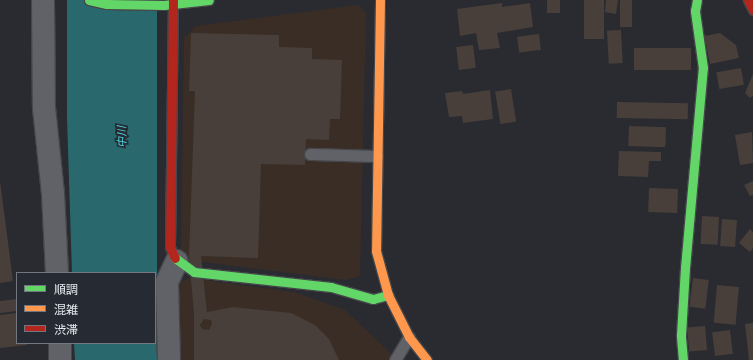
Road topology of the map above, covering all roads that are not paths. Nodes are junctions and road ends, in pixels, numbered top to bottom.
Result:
1 (43, 0) edge
2 (89, 0) edge
3 (209, 0) edge
4 (380, 0) edge
5 (696, 0) edge
6 (748, 0) edge
7 (174, 2) edge
8 (753, 10) edge
9 (310, 154) dead end
10 (376, 156) junction
11 (177, 262) junction
12 (57, 272) edge
13 (388, 295) junction
14 (410, 338) junction
15 (60, 344) edge
16 (60, 360) edge
17 (169, 360) edge
18 (395, 360) edge
19 (427, 360) edge
20 (683, 360) edge

1 - 12 street
2 - 7 main road
3 - 7 main road
4 - 10 main road
5 - 20 main road
6 - 8 main road
7 - 11 main road
9 - 10 lane
10 - 13 main road
11 - 13 main road
11 - 17 street
13 - 14 main road
14 - 18 lane
14 - 19 main road
15 - 16 street

